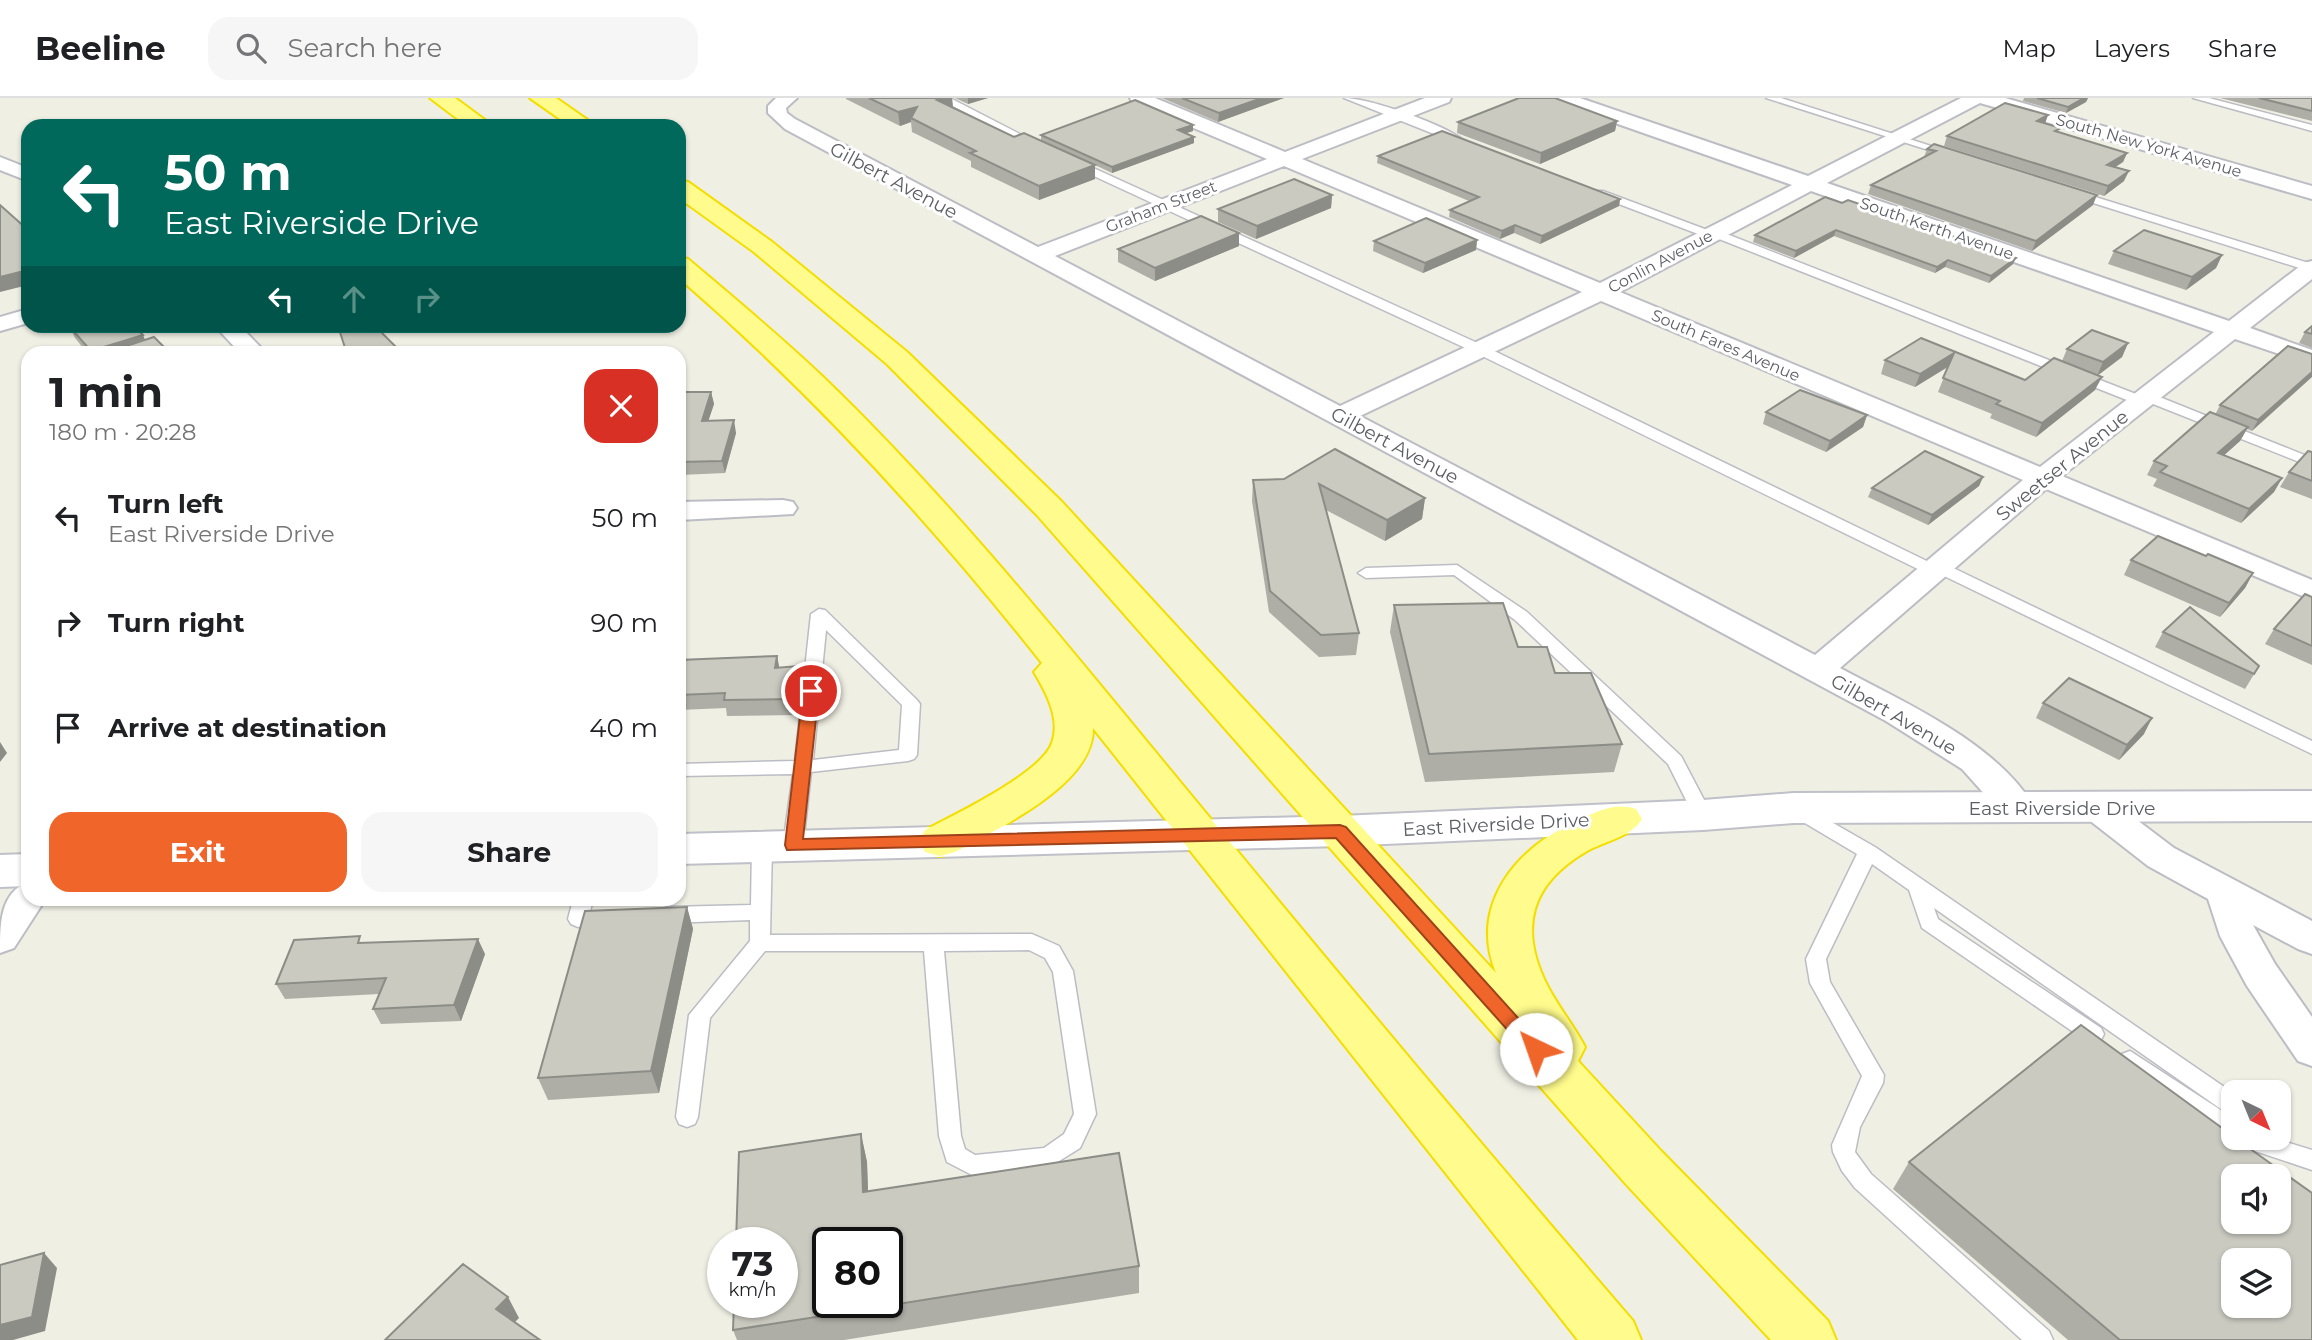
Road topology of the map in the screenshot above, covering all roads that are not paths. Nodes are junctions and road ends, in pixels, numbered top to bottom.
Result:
1 (441, 98) edge
2 (541, 98) edge
3 (788, 98) edge
4 (942, 98) edge
5 (1139, 98) edge
6 (1349, 98) edge
7 (1442, 98) edge
8 (1562, 98) edge
9 (1771, 98) edge
10 (1975, 98) edge
11 (1985, 98) edge
12 (2198, 98) edge
13 (1399, 115) junction
14 (472, 119) edge
15 (574, 119) edge
16 (2312, 128) edge
17 (1897, 138) junction
18 (1472, 145) edge
19 (1050, 152) edge
20 (1062, 157) edge
21 (1961, 158) edge
22 (1286, 159) junction
23 (0, 163) edge
24 (21, 172) edge
25 (1809, 184) junction
26 (2061, 189) edge
27 (1591, 190) edge
28 (686, 192) edge
29 (2312, 193) edge
30 (1166, 203) junction
31 (1712, 234) junction
32 (1037, 255) junction
33 (2312, 268) edge
34 (686, 271) edge
35 (1601, 292) junction
36 (21, 318) edge
37 (0, 324) edge
38 (2232, 330) junction
39 (234, 333) edge
40 (247, 346) edge
41 (1479, 349) junction
42 (2312, 358) edge
43 (2145, 399) junction
44 (1342, 415) junction
45 (2312, 463) edge
46 (2042, 478) junction
47 (783, 508) dead end
48 (686, 511) edge
49 (1937, 569) junction
50 (1366, 573) dead end
51 (2312, 591) edge
52 (1011, 601) junction
53 (1818, 670) junction
54 (2312, 748) edge
55 (803, 767) junction
56 (686, 769) edge
57 (2312, 806) edge
58 (2096, 807) junction
59 (1794, 808) junction
60 (2017, 808) junction
61 (1703, 815) junction
62 (1621, 819) junction
63 (1340, 831) junction
64 (1201, 836) junction
65 (940, 841) junction
66 (778, 846) junction
67 (686, 849) edge
68 (1868, 852) junction
69 (21, 870) edge
70 (0, 871) edge
71 (1917, 884) junction
72 (2225, 894) junction
73 (21, 906) edge
74 (581, 906) edge
75 (759, 912) junction
76 (648, 916) edge
77 (620, 917) edge
78 (0, 939) edge
79 (2312, 939) edge
80 (760, 943) junction
81 (933, 943) junction
82 (2093, 1034) edge
83 (2312, 1049) edge
84 (2130, 1060) edge
85 (2221, 1097) edge
86 (687, 1117) dead end
87 (2221, 1122) edge
88 (2291, 1146) edge
89 (2281, 1150) edge
90 (2311, 1160) edge
91 (1643, 1167) junction
92 (1613, 1340) edge
93 (1808, 1340) edge
94 (2040, 1340) edge

1 - 14 highway
2 - 15 highway
3 - 32 street, Gilbert Avenue
4 - 19 lane
5 - 22 street, South Fares Avenue
6 - 13 lane
7 - 13 street, Graham Street
8 - 25 street, South Kerth Avenue
9 - 17 lane
10 - 17 street, Conlin Avenue
11 - 29 street, South New York Avenue
12 - 16 lane
13 - 18 lane
13 - 22 street, Graham Street
17 - 21 lane
17 - 25 street, Conlin Avenue
20 - 30 lane
22 - 30 street, Graham Street
22 - 35 street, South Fares Avenue
23 - 24 street
25 - 31 street, Conlin Avenue
25 - 38 street, South Kerth Avenue
26 - 33 lane
27 - 31 lane
28 - 63 highway
30 - 32 street, Graham Street
30 - 41 lane
31 - 35 street, Conlin Avenue
31 - 43 lane
32 - 44 street, Gilbert Avenue
33 - 38 street, Sweetser Avenue
34 - 52 highway
35 - 41 street, Conlin Avenue
35 - 46 street, South Fares Avenue
36 - 37 street
38 - 42 street, South Kerth Avenue
38 - 43 street, Sweetser Avenue
39 - 40 street
41 - 44 street, Conlin Avenue
41 - 49 lane
43 - 45 lane
43 - 46 street, Sweetser Avenue
44 - 53 street, Gilbert Avenue
46 - 49 street, Sweetser Avenue
46 - 51 street, South Fares Avenue
47 - 48 street
49 - 53 street, Sweetser Avenue
49 - 54 lane
50 - 61 lane
52 - 64 highway
52 - 65 highway
53 - 60 street, Gilbert Avenue
55 - 55 lane
55 - 56 lane
55 - 66 lane
57 - 58 street, East Riverside Drive
58 - 60 street, East Riverside Drive
58 - 72 street
59 - 60 street, East Riverside Drive
59 - 61 street, East Riverside Drive
59 - 68 lane
61 - 62 street, East Riverside Drive
62 - 63 street, East Riverside Drive
62 - 91 highway
63 - 64 street, East Riverside Drive
63 - 91 highway
64 - 65 street, East Riverside Drive
64 - 92 highway
65 - 66 street, East Riverside Drive
66 - 67 street, East Riverside Drive
66 - 75 lane
68 - 71 lane
68 - 94 lane
69 - 70 street
71 - 82 lane
71 - 85 lane
72 - 79 street
72 - 83 street
73 - 78 street
74 - 77 lane
75 - 76 lane
75 - 80 lane
80 - 81 lane
80 - 86 lane
81 - 81 lane
84 - 87 lane
88 - 90 lane
89 - 90 lane
91 - 93 highway

